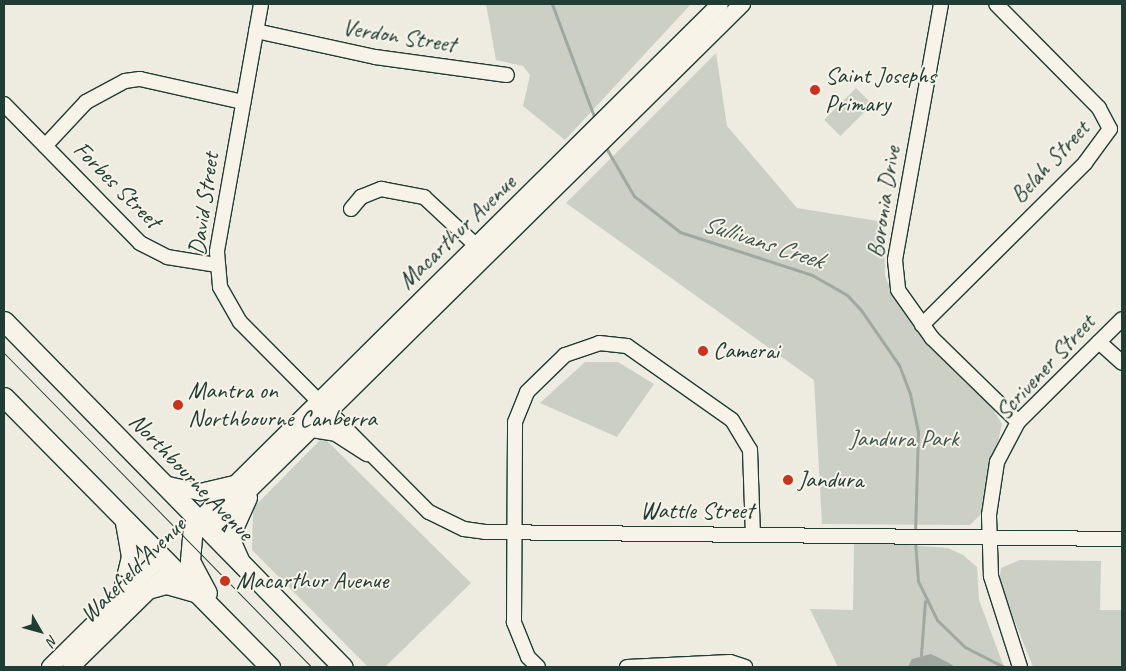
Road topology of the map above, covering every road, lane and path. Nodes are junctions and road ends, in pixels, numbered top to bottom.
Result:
1 (260, 4) edge
2 (720, 4) edge
3 (742, 4) edge
4 (942, 4) edge
5 (996, 4) edge
6 (256, 31) junction
7 (704, 33) junction
8 (507, 75) dead end
9 (243, 102) junction
10 (4, 104) edge
11 (45, 146) junction
12 (351, 209) dead end
13 (483, 252) junction
14 (217, 265) junction
15 (1122, 318) edge
16 (4, 321) edge
17 (922, 325) junction
18 (1099, 342) junction
19 (1122, 363) edge
20 (4, 397) edge
21 (322, 407) junction
22 (1018, 422) junction
23 (312, 429) junction
24 (367, 453) junction
25 (274, 467) junction
26 (164, 484) junction
27 (236, 484) junction
28 (123, 518) junction
29 (200, 525) junction
30 (514, 532) junction
31 (753, 534) junction
32 (990, 537) junction
33 (1122, 539) edge
34 (188, 551) junction
35 (167, 562) junction
36 (246, 568) junction
37 (147, 592) junction
38 (199, 595) junction
39 (120, 598) junction
40 (225, 622) junction
41 (1019, 664) edge
42 (50, 667) edge
43 (71, 667) edge
44 (270, 667) edge
45 (343, 667) edge
46 (538, 667) edge
47 (627, 667) edge
48 (745, 667) edge

1 - 6 street, David Street
2 - 7 main road, Macarthur Avenue
3 - 7 main road, Macarthur Avenue
4 - 17 street, Boronia Drive
5 - 17 street, Belah Street
6 - 8 street, Verdon Street
6 - 9 street, David Street
7 - 13 main road, Macarthur Avenue
9 - 11 street
9 - 14 street, David Street
10 - 11 street, Forbes Street
11 - 14 street, Forbes Street
12 - 13 street
13 - 21 main road, Macarthur Avenue
14 - 21 street, David Street
15 - 18 street, Scrivener Street
16 - 26 highway, Northbourne Avenue
17 - 22 street, Boronia Drive
18 - 19 street
18 - 22 street, Scrivener Street
20 - 28 highway
21 - 23 main road, Macarthur Avenue
21 - 24 street, Wattle Street
21 - 27 main road, Macarthur Avenue
22 - 32 street, Scrivener Street
23 - 24 main road
23 - 25 main road, Macarthur Avenue
24 - 30 street, Wattle Street
25 - 29 main road, Macarthur Avenue
25 - 36 main road
26 - 27 main road
26 - 29 highway, Northbourne Avenue
27 - 29 main road, Macarthur Avenue
28 - 35 highway
28 - 39 main road
29 - 34 highway
29 - 35 highway, Macarthur Avenue
29 - 36 highway, Northbourne Avenue
30 - 31 street, Wattle Street
30 - 31 street
30 - 46 street
31 - 32 street, Wattle Street
32 - 33 street, Wattle Street
32 - 41 street, Scrivener Street
34 - 35 highway, Wakefield Avenue
34 - 40 highway
35 - 37 main road, Wakefield Avenue
35 - 38 highway
35 - 39 main road, Wakefield Avenue
36 - 45 highway, Northbourne Avenue
37 - 38 main road
37 - 43 main road, Wakefield Avenue
38 - 40 highway
39 - 42 main road, Wakefield Avenue
40 - 44 highway
47 - 48 street

